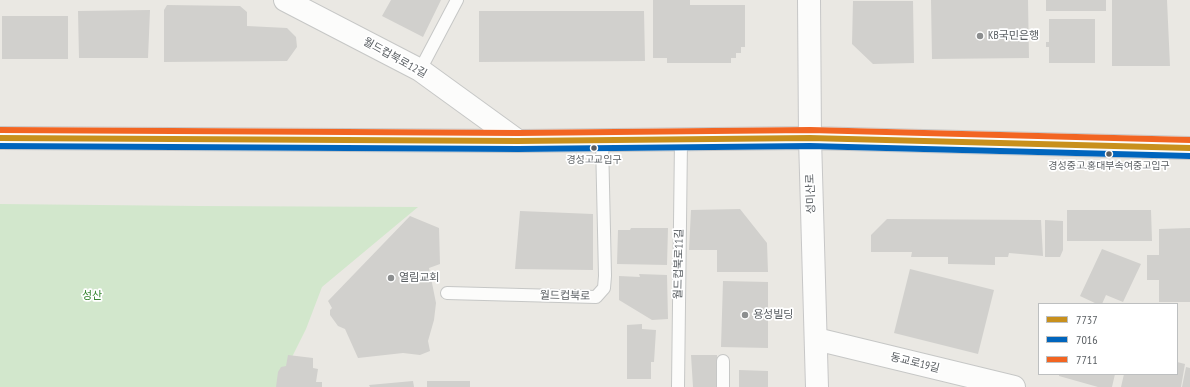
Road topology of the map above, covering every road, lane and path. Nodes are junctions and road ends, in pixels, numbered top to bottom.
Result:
1 (285, 0) edge
2 (457, 0) edge
3 (809, 0) edge
4 (420, 70) junction
5 (0, 138) edge
6 (810, 138) junction
7 (518, 141) junction
8 (602, 141) junction
9 (681, 141) junction
10 (1190, 148) edge
11 (447, 293) dead end
12 (816, 339) junction
13 (723, 361) dead end
14 (678, 387) edge
15 (723, 387) edge
16 (816, 387) edge
17 (1014, 387) edge

1 - 4 main road, 월드컵북로12길
2 - 4 lane
3 - 6 main road, 성미산로
4 - 7 main road, 월드컵북로12길
5 - 7 main road
6 - 9 main road
6 - 10 main road
6 - 12 main road, 성미산로
7 - 8 main road
8 - 9 main road
8 - 11 lane, 월드컵북로
9 - 14 lane, 월드컵북로11길
12 - 16 main road, 성미산로
12 - 17 main road, 동교로19길
13 - 15 lane

